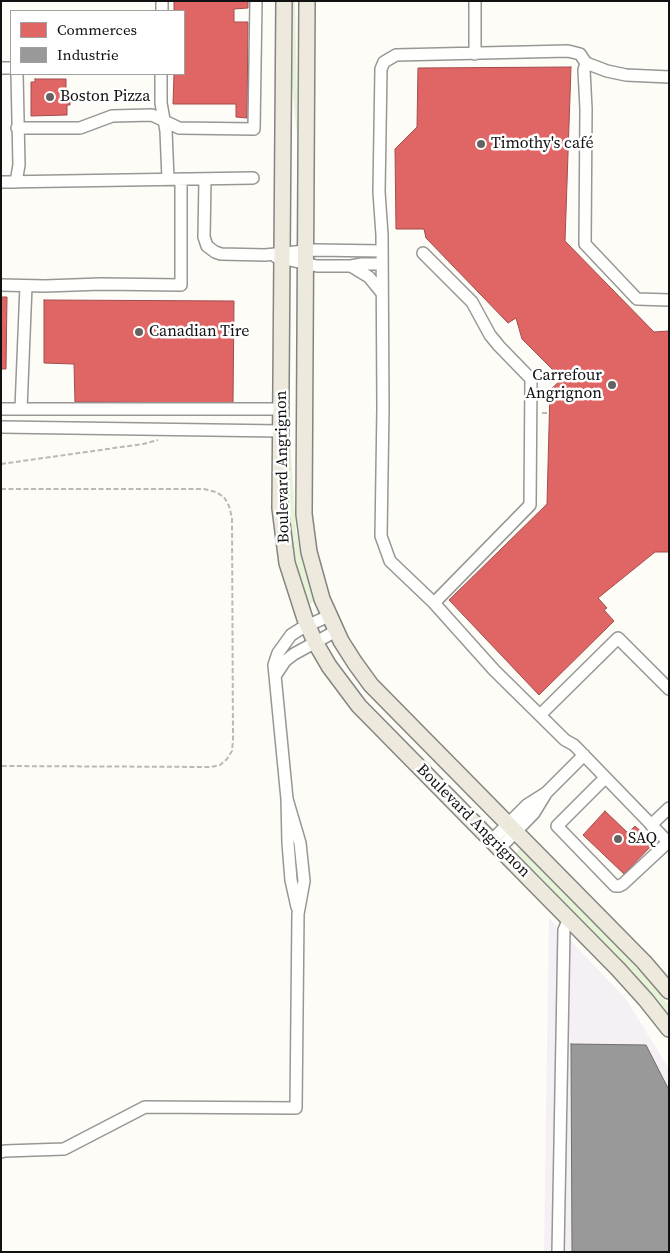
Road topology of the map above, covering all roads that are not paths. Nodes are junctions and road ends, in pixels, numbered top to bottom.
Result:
1 (256, 1) edge
2 (284, 1) edge
3 (307, 1) edge
4 (475, 1) edge
5 (475, 54) junction
6 (586, 63) junction
7 (17, 75) edge
8 (161, 75) edge
9 (669, 78) edge
10 (163, 120) junction
11 (17, 128) junction
12 (253, 178) dead end
13 (168, 179) junction
14 (181, 179) junction
15 (205, 179) junction
16 (1, 182) edge
17 (16, 182) junction
18 (382, 251) junction
19 (423, 253) dead end
20 (282, 256) junction
21 (305, 258) junction
22 (382, 264) junction
23 (351, 266) junction
24 (1, 285) edge
25 (26, 286) junction
26 (382, 293) junction
27 (669, 300) edge
28 (1, 408) edge
29 (21, 409) junction
30 (280, 409) junction
31 (1, 427) edge
32 (280, 431) junction
33 (434, 603) junction
34 (329, 616) junction
35 (307, 625) junction
36 (336, 631) junction
37 (315, 642) junction
38 (275, 676) junction
39 (669, 689) edge
40 (540, 715) junction
41 (584, 755) junction
42 (605, 778) junction
43 (669, 808) edge
44 (651, 826) junction
45 (512, 828) junction
46 (668, 842) edge
47 (496, 844) junction
48 (569, 918) junction
49 (669, 991) edge
50 (669, 1029) edge
51 (3, 1151) edge
52 (558, 1252) edge

1 - 10 lane
2 - 20 main road, Boulevard Angrignon
3 - 21 main road, Boulevard Angrignon
4 - 5 lane
5 - 6 lane
5 - 18 lane
6 - 9 lane
6 - 27 lane
7 - 11 lane
8 - 10 lane
10 - 11 lane
10 - 13 lane
11 - 17 lane
12 - 15 lane
13 - 14 lane
13 - 17 lane
14 - 15 lane
14 - 25 lane
15 - 20 lane
16 - 17 lane
18 - 21 lane
18 - 22 lane
19 - 33 lane
20 - 21 lane
20 - 30 main road, Boulevard Angrignon
21 - 23 lane
21 - 34 main road, Boulevard Angrignon
22 - 23 lane
22 - 26 lane
23 - 26 lane
24 - 25 lane
25 - 29 lane
26 - 33 lane
28 - 29 lane
29 - 30 lane
30 - 32 main road, Boulevard Angrignon
31 - 32 lane
32 - 35 main road, Boulevard Angrignon
33 - 40 lane
34 - 35 lane
34 - 36 main road, Boulevard Angrignon
35 - 37 main road, Boulevard Angrignon
35 - 38 lane
36 - 37 lane
36 - 45 main road, Boulevard Angrignon
37 - 38 lane
37 - 47 main road, Boulevard Angrignon
38 - 51 lane
39 - 40 lane
40 - 41 lane
41 - 42 lane
41 - 45 lane
42 - 44 lane
42 - 46 lane
43 - 44 lane
44 - 46 lane
45 - 47 lane
45 - 49 main road, Boulevard Angrignon
47 - 48 main road, Boulevard Angrignon
48 - 50 main road, Boulevard Angrignon
48 - 52 lane

